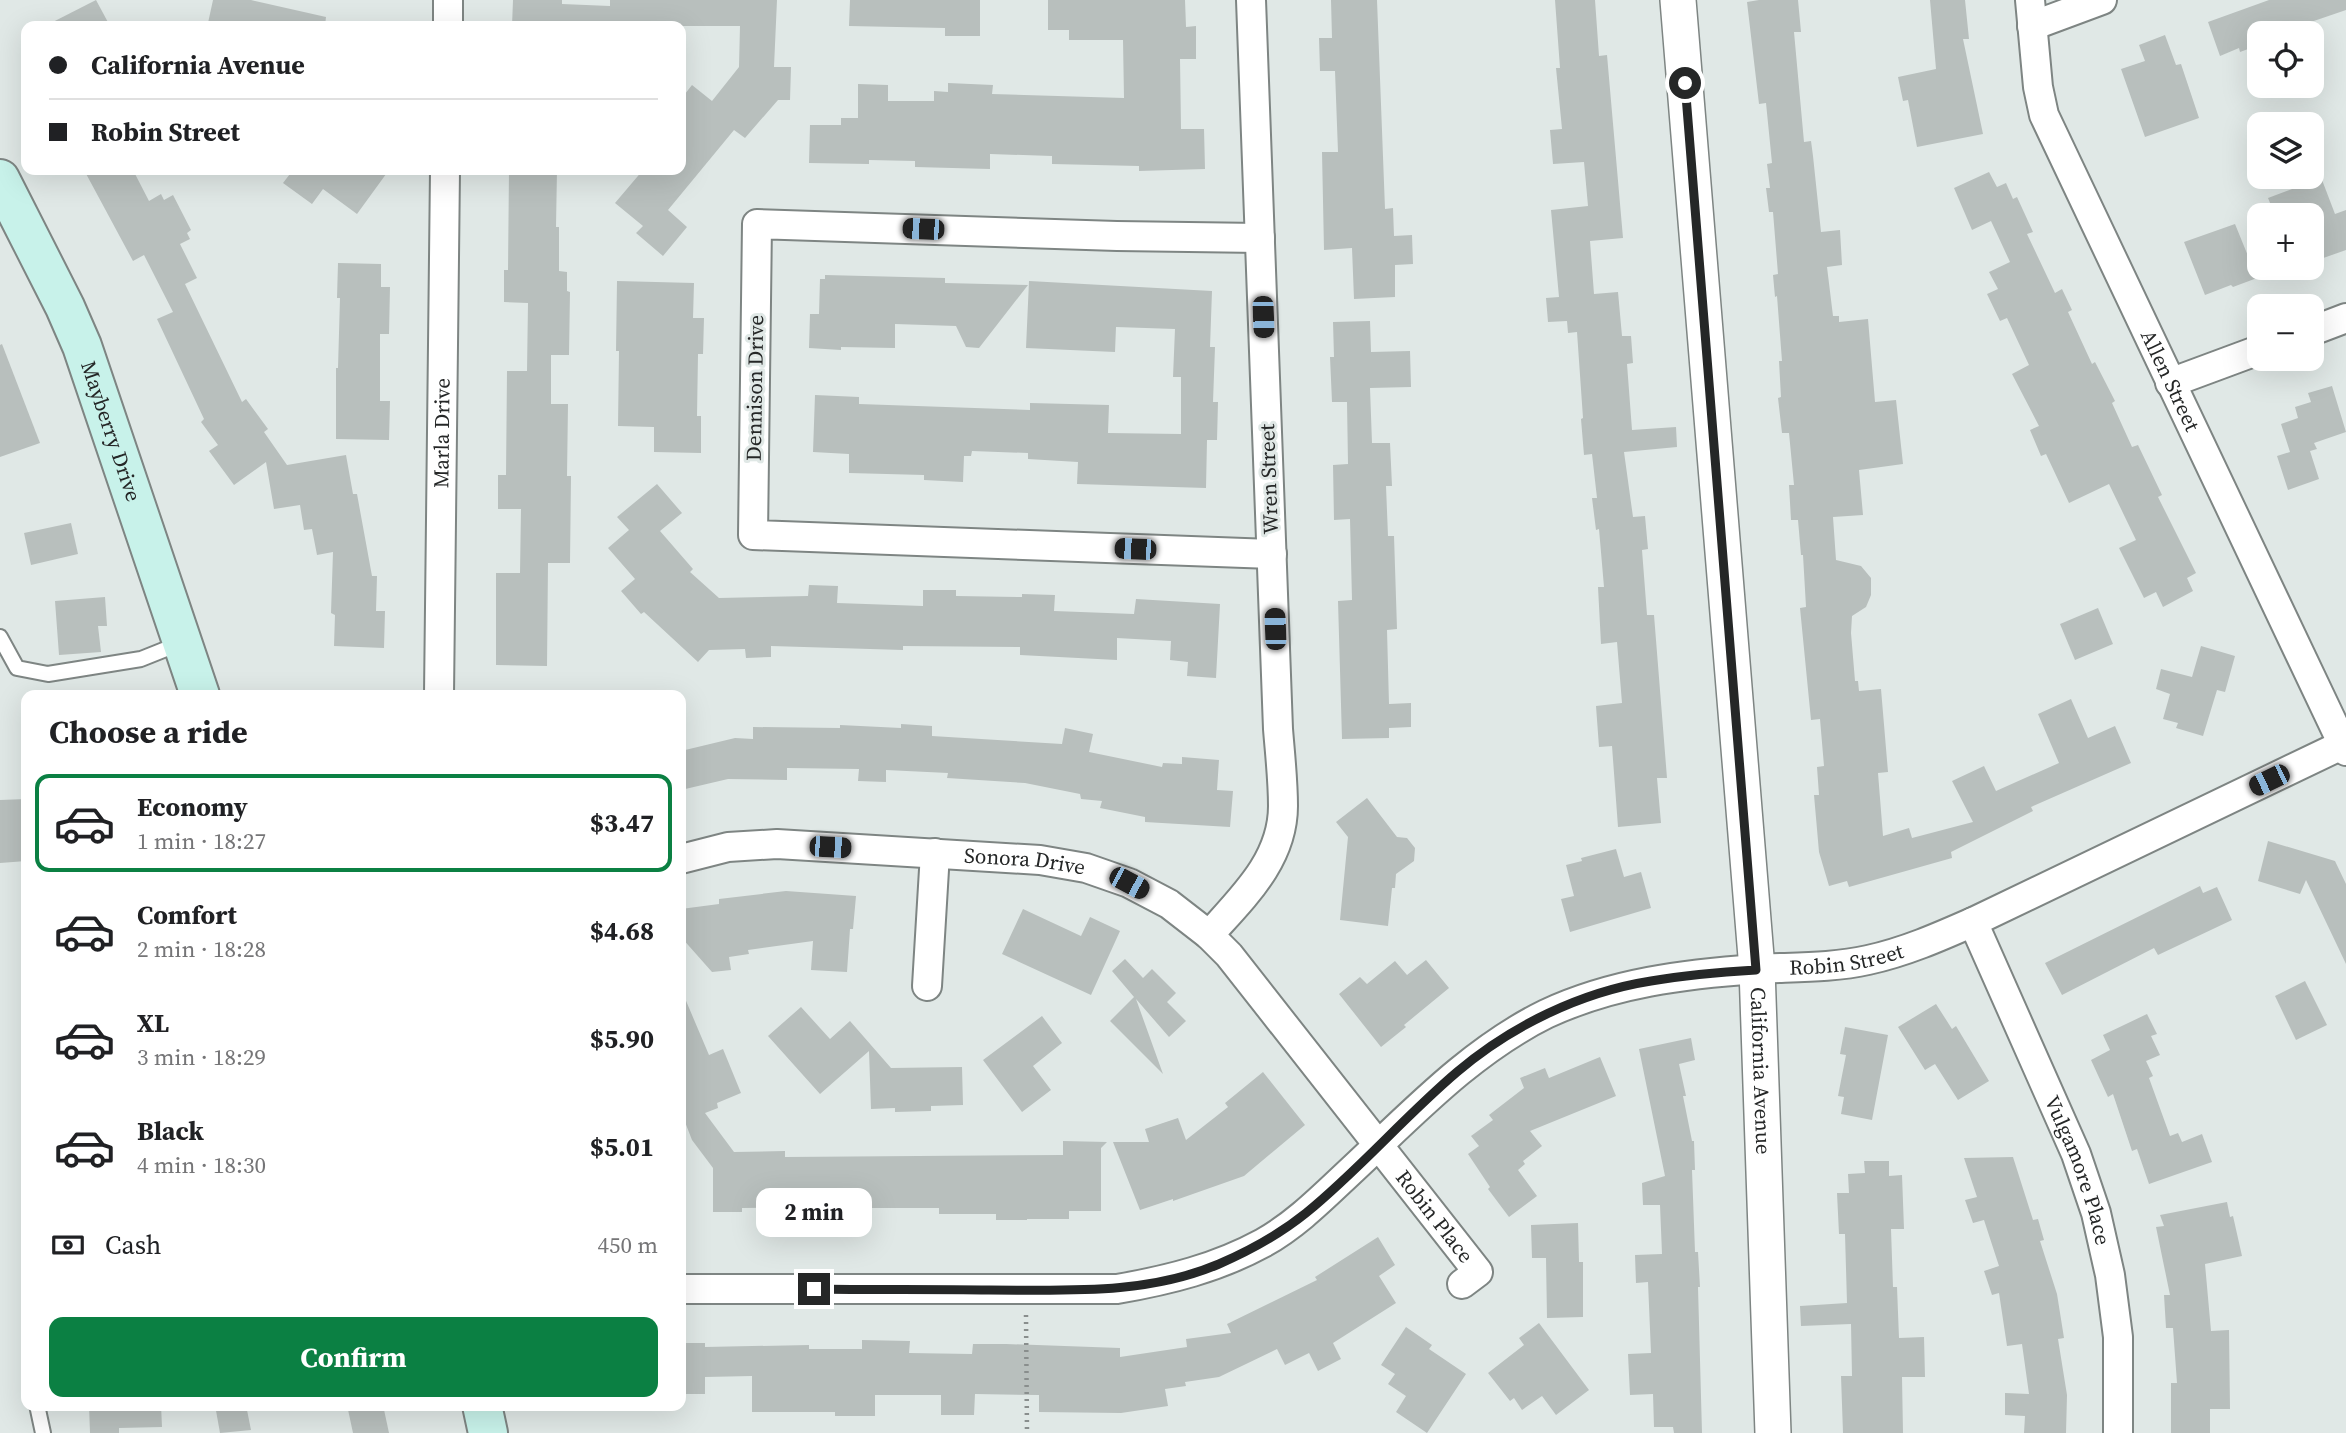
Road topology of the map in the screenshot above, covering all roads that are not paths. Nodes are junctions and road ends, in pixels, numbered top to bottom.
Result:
1 (448, 0) edge
2 (1251, 0) edge
3 (1678, 0) edge
4 (2102, 0) edge
5 (2031, 13) edge
6 (448, 21) edge
7 (446, 175) edge
8 (0, 179) edge
9 (1260, 238) junction
10 (2346, 318) edge
11 (2324, 326) edge
12 (2247, 354) edge
13 (2170, 383) junction
14 (1272, 554) junction
15 (0, 637) edge
16 (182, 643) junction
17 (198, 690) edge
18 (439, 690) edge
19 (2345, 746) edge
20 (935, 853) junction
21 (686, 858) edge
22 (1973, 922) junction
23 (1209, 934) junction
24 (1756, 970) junction
25 (927, 986) dead end
26 (1379, 1145) junction
27 (1462, 1284) dead end
28 (686, 1289) edge
29 (38, 1411) edge
30 (483, 1411) edge
31 (43, 1433) edge
32 (488, 1433) edge
33 (1773, 1433) edge
34 (2118, 1433) edge

1 - 6 street
2 - 9 street, Wren Street
3 - 24 street, California Avenue
4 - 5 street
5 - 13 street, Allen Street
7 - 18 street, Marla Drive
8 - 16 main road, Mayberry Drive
9 - 14 street, Wren Street
9 - 14 street, Dennison Drive
10 - 11 street
12 - 13 street
13 - 19 street, Allen Street
14 - 23 street, Wren Street
15 - 16 lane
16 - 17 main road, Mayberry Drive
19 - 22 street, Robin Street
20 - 21 street, Sonora Drive
20 - 23 street, Sonora Drive
20 - 25 street
22 - 24 street, Robin Street
22 - 34 street, Vulgamore Place
23 - 26 street, Sonora Drive
24 - 26 street, Robin Street
24 - 33 street, California Avenue
26 - 27 street, Robin Place
26 - 28 street, Robin Street
29 - 31 lane
30 - 32 main road

